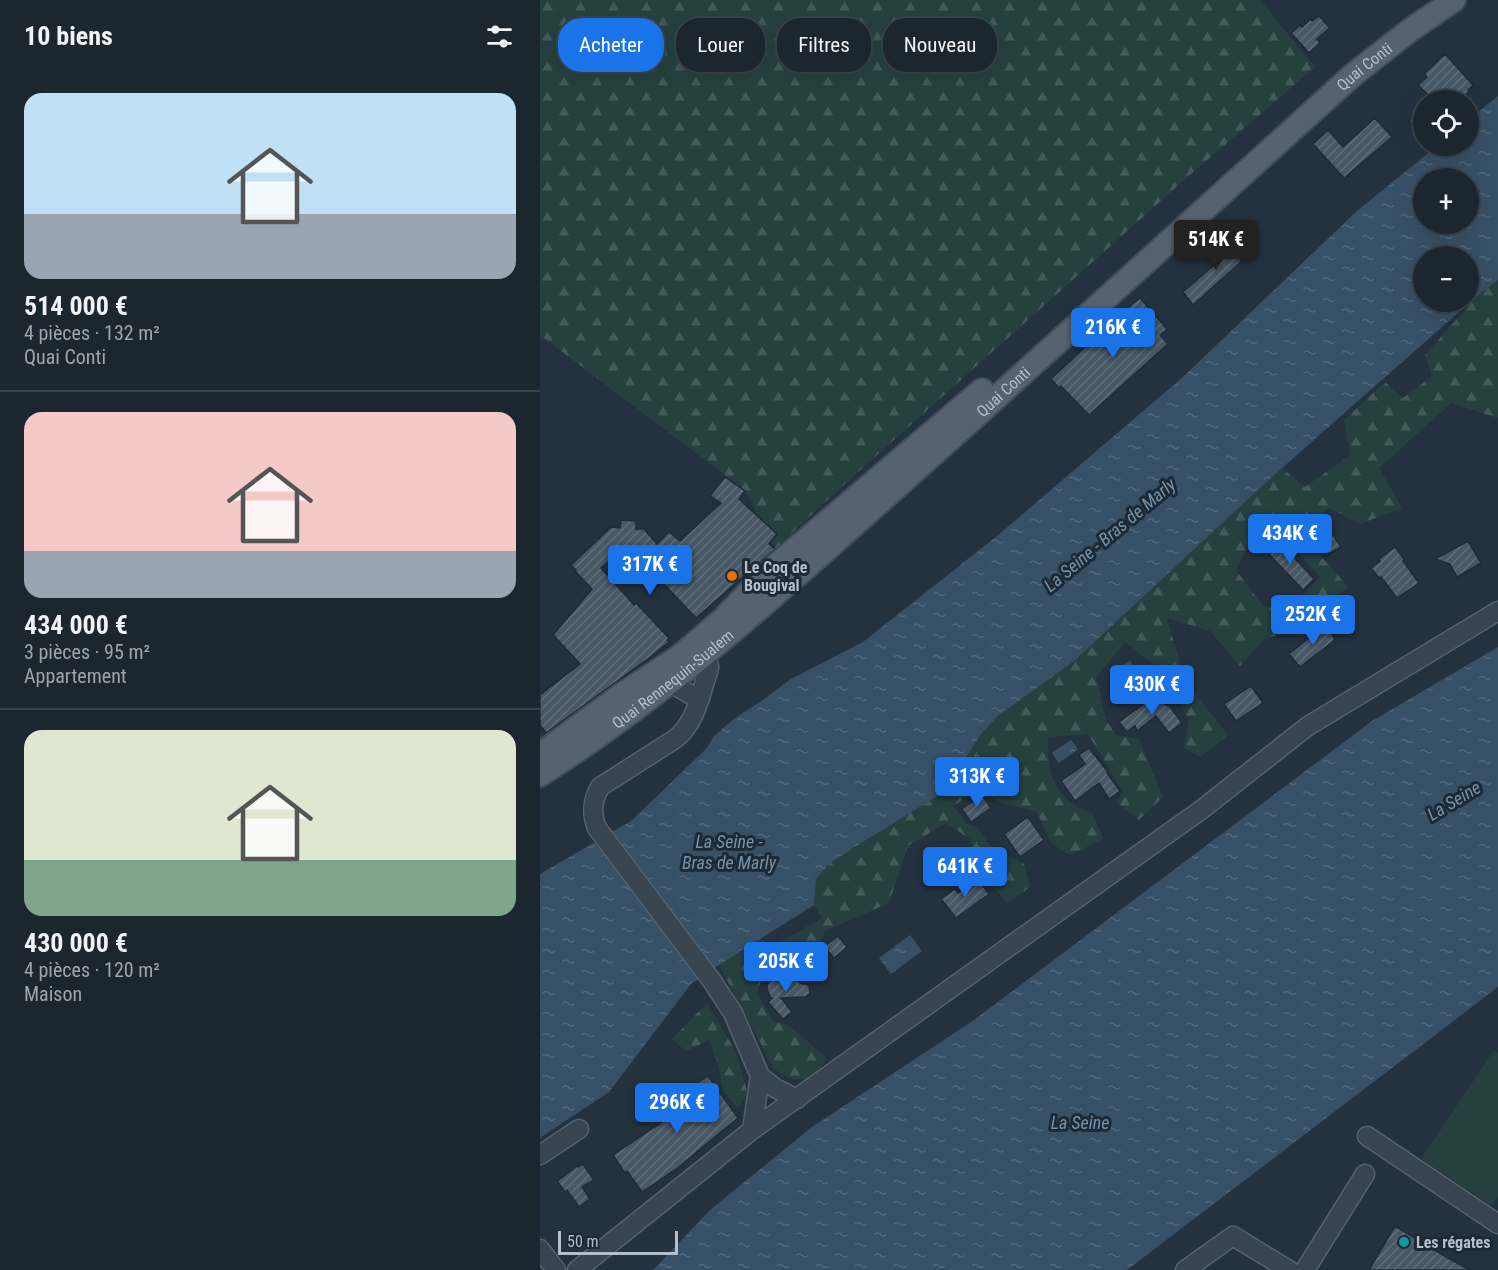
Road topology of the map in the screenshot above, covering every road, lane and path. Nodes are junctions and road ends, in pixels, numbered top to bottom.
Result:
1 (1428, 0) edge
2 (1454, 0) edge
3 (791, 567) junction
4 (1498, 611) edge
5 (699, 650) junction
6 (666, 674) junction
7 (700, 699) junction
8 (540, 754) edge
9 (540, 776) edge
10 (760, 1076) junction
11 (797, 1099) junction
12 (579, 1129) dead end
13 (752, 1130) junction
14 (1367, 1136) dead end
15 (540, 1155) edge
16 (1365, 1174) dead end
17 (1498, 1224) edge
18 (540, 1249) edge
19 (1196, 1268) edge
20 (556, 1270) edge
21 (576, 1270) edge
22 (1289, 1270) edge
23 (1305, 1270) edge

1 - 3 main road, Quai Conti
2 - 3 main road, Quai Conti
3 - 5 main road, Quai Rennequin-Sualem
4 - 11 street
5 - 6 main road, Quai Rennequin-Sualem
5 - 7 street
6 - 7 street
6 - 8 main road, Quai Rennequin-Sualem
6 - 9 main road, Quai Rennequin-Sualem
7 - 10 street
10 - 11 street
10 - 13 street
11 - 13 street
12 - 15 street
13 - 21 street
14 - 17 street
16 - 23 street
18 - 20 street
19 - 22 street

